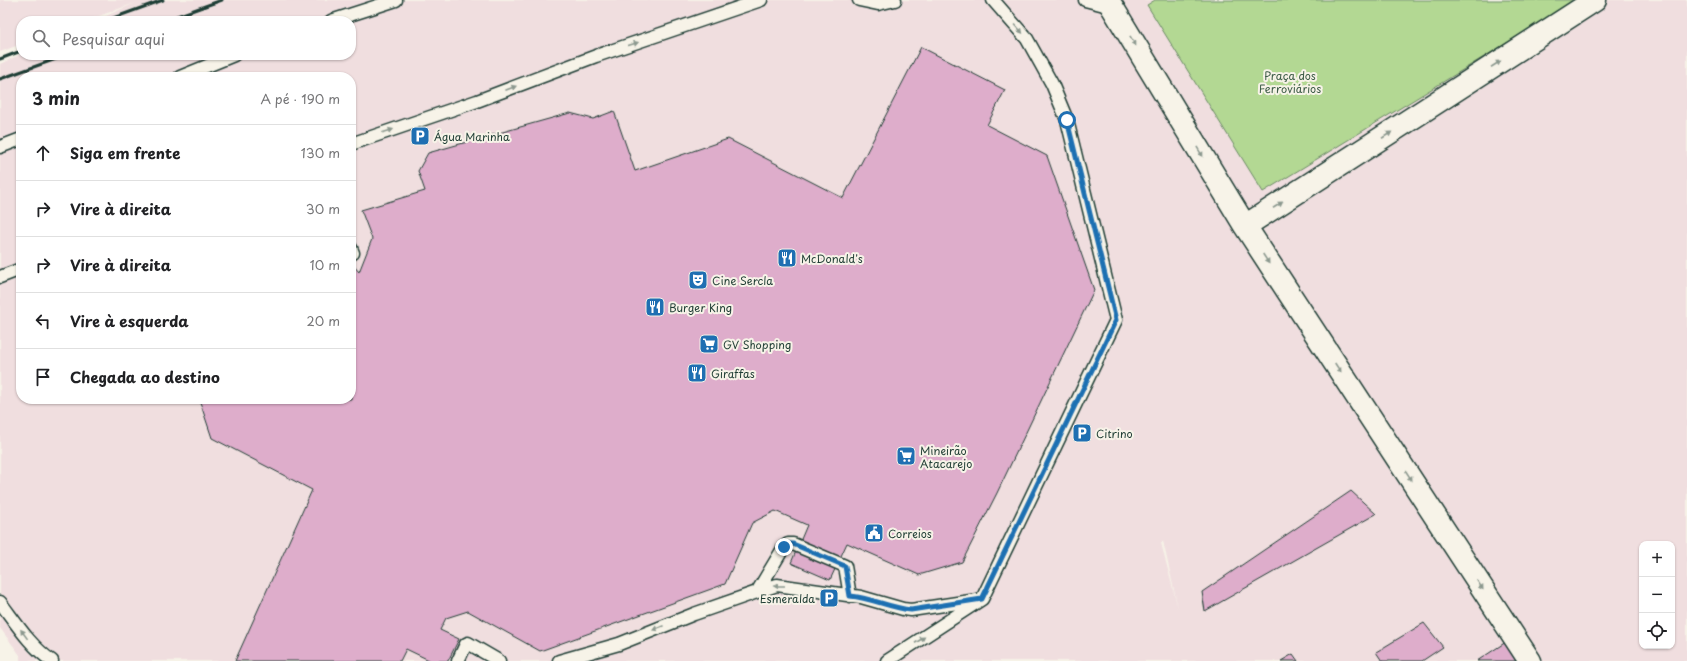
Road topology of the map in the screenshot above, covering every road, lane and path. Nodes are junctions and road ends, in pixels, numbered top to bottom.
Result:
1 (396, 0) edge
2 (761, 0) edge
3 (859, 0) edge
4 (895, 0) edge
5 (993, 0) edge
6 (1085, 0) edge
7 (1595, 0) edge
8 (1115, 2) edge
9 (346, 16) edge
10 (222, 60) edge
11 (192, 72) edge
12 (16, 141) edge
13 (356, 142) edge
14 (0, 147) edge
15 (1245, 226) junction
16 (16, 271) edge
17 (0, 277) edge
18 (757, 592) junction
19 (850, 596) junction
20 (982, 599) junction
21 (0, 602) edge
22 (52, 661) edge
23 (458, 661) edge
24 (499, 661) edge
25 (559, 661) edge
26 (887, 661) edge
27 (1530, 661) edge

1 - 9 lane
13 -> 2 lane
3 - 4 lane
5 -> 20 lane
6 - 8 lane
15 -> 7 street
8 -> 15 street
10 - 11 lane
12 - 14 lane
15 -> 27 street
16 - 17 lane
19 -> 18 lane
18 - 19 lane
18 -> 25 lane
19 - 20 lane
26 -> 20 lane
22 -> 21 lane
23 - 24 lane

